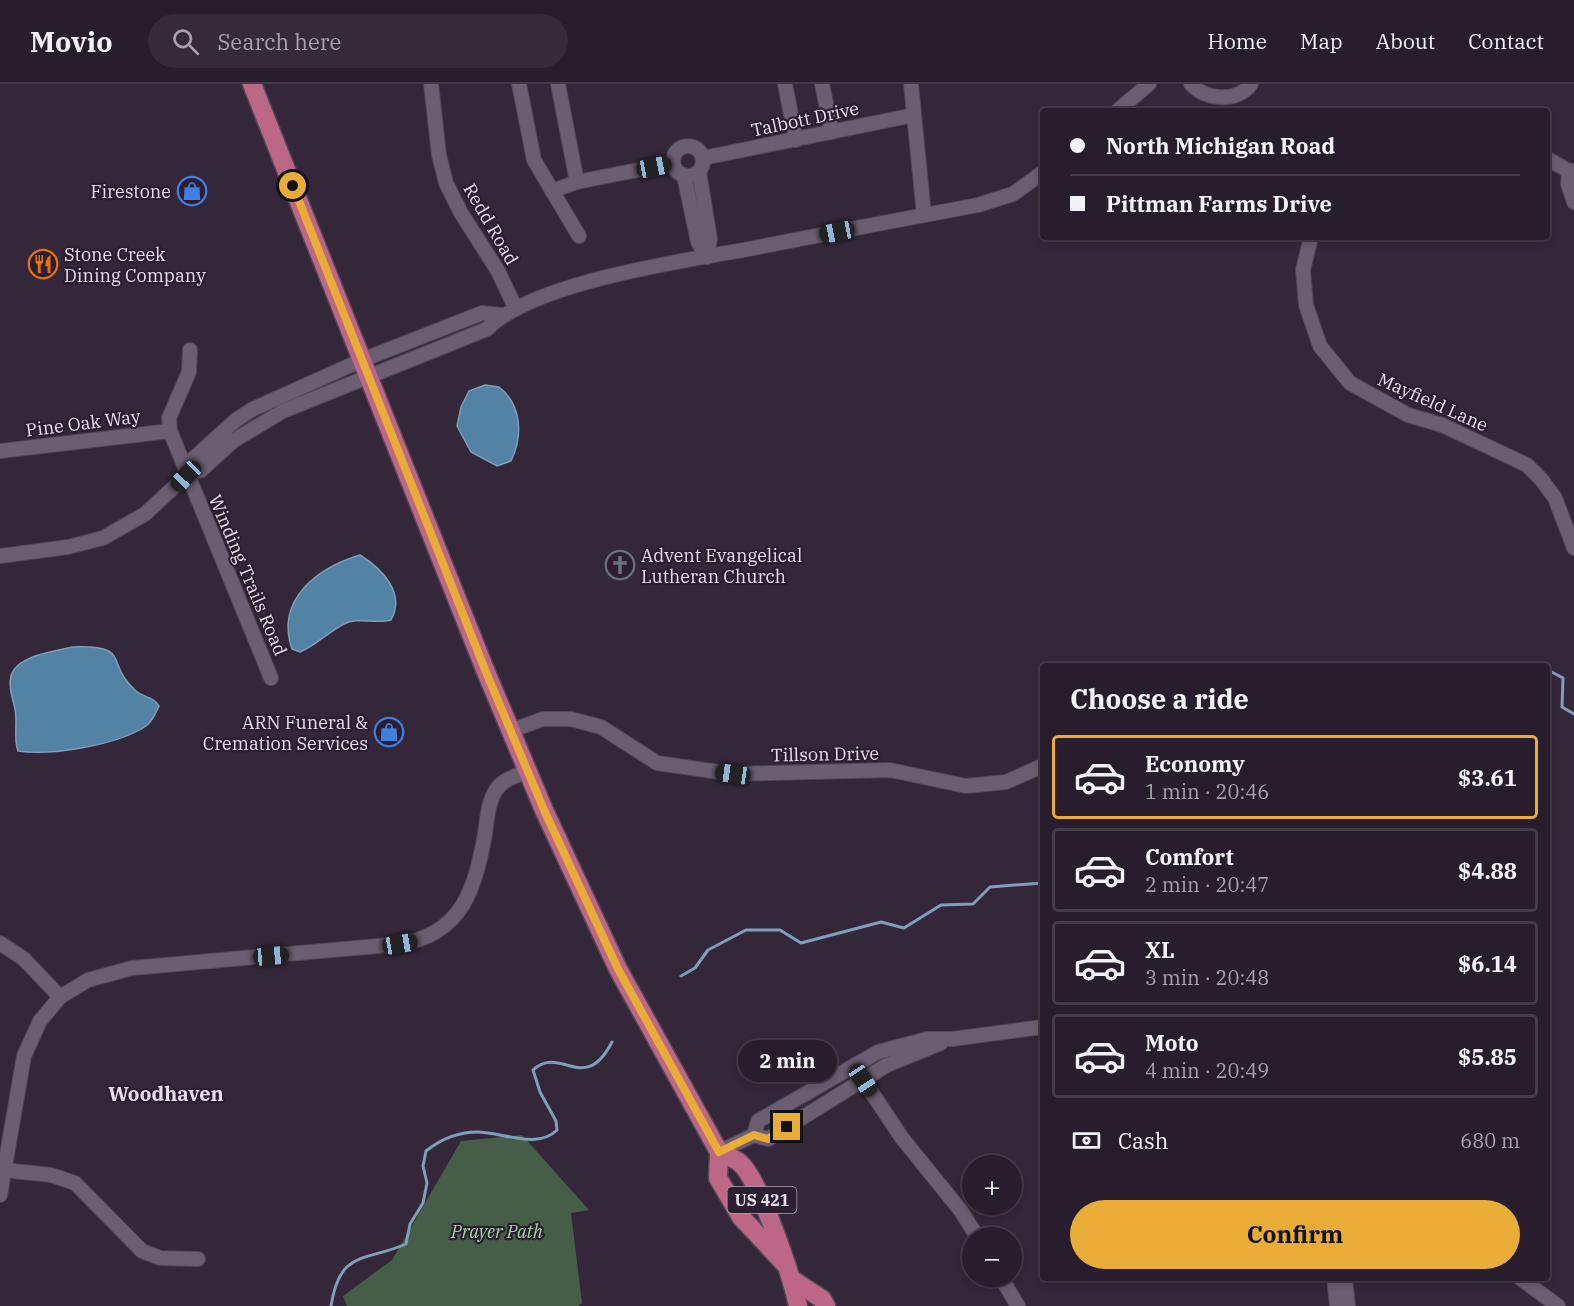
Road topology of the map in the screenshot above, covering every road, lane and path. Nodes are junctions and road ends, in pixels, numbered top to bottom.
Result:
1 (252, 84) edge
2 (431, 84) edge
3 (519, 84) edge
4 (558, 84) edge
5 (785, 84) edge
6 (822, 84) edge
7 (911, 84) edge
8 (1149, 84) edge
9 (1191, 84) edge
10 (1251, 84) edge
11 (1121, 108) edge
12 (914, 115) junction
13 (832, 132) junction
14 (796, 140) junction
15 (1550, 160) edge
16 (673, 164) junction
17 (701, 165) junction
18 (1571, 171) edge
19 (1040, 174) edge
20 (684, 175) junction
21 (577, 182) junction
22 (552, 191) junction
23 (1574, 202) edge
24 (924, 215) junction
25 (579, 236) dead end
26 (1310, 240) edge
27 (707, 257) junction
28 (516, 309) junction
29 (190, 351) dead end
30 (365, 368) junction
31 (170, 431) junction
32 (0, 450) edge
33 (188, 473) junction
34 (1574, 548) edge
35 (0, 556) edge
36 (271, 678) dead end
37 (510, 731) junction
38 (1040, 767) edge
39 (527, 771) junction
40 (0, 943) edge
41 (60, 997) junction
42 (1040, 1027) edge
43 (952, 1039) junction
44 (854, 1065) junction
45 (863, 1080) junction
46 (754, 1135) junction
47 (719, 1152) junction
48 (4, 1170) junction
49 (0, 1195) edge
50 (970, 1227) edge
51 (198, 1259) dead end
52 (784, 1263) junction
53 (793, 1280) junction
54 (1334, 1281) edge
55 (1345, 1281) edge
56 (1524, 1281) edge
57 (1007, 1287) edge
58 (798, 1306) edge
59 (826, 1306) edge
60 (1018, 1306) edge
61 (1337, 1306) edge
62 (1348, 1306) edge
63 (1558, 1306) edge

1 - 30 main road, US 421
2 - 28 street, Redd Road
3 - 22 street
4 - 21 street
5 - 14 street
6 - 13 street
7 - 12 street
8 - 11 street
9 - 10 street
12 - 13 street, Talbott Drive
12 - 24 street
13 - 14 street, Talbott Drive
14 - 17 street, Talbott Drive
15 - 18 street
16 - 17 street
16 - 20 street
16 - 21 street
17 - 20 street, Talbott Drive
17 - 27 street
18 - 23 street
19 - 24 street
20 - 27 street
21 - 22 street
22 - 25 street
24 - 27 street
26 - 34 street, Mayfield Lane
27 - 28 street
28 - 30 street
29 - 31 street
30 - 33 street
30 - 37 main road, US 421
31 - 32 street, Pine Oak Way
31 - 33 street, Winding Trails Road
33 - 35 street
33 - 36 street, Winding Trails Road
37 - 38 street, Tillson Drive
37 - 39 main road, US 421
39 - 41 street
39 - 47 main road, US 421
40 - 41 street
41 - 48 street
42 - 43 street
43 - 44 street
43 - 45 street
44 - 45 street
44 - 46 street
45 - 46 street
45 - 50 street
46 - 47 street
47 - 52 main road, US 421
47 - 52 main road, US 421
48 - 49 street
48 - 51 street
52 - 53 main road, US 421
53 - 58 main road, US 421
53 - 59 main road
54 - 61 street
55 - 62 street
56 - 63 street
57 - 60 street

